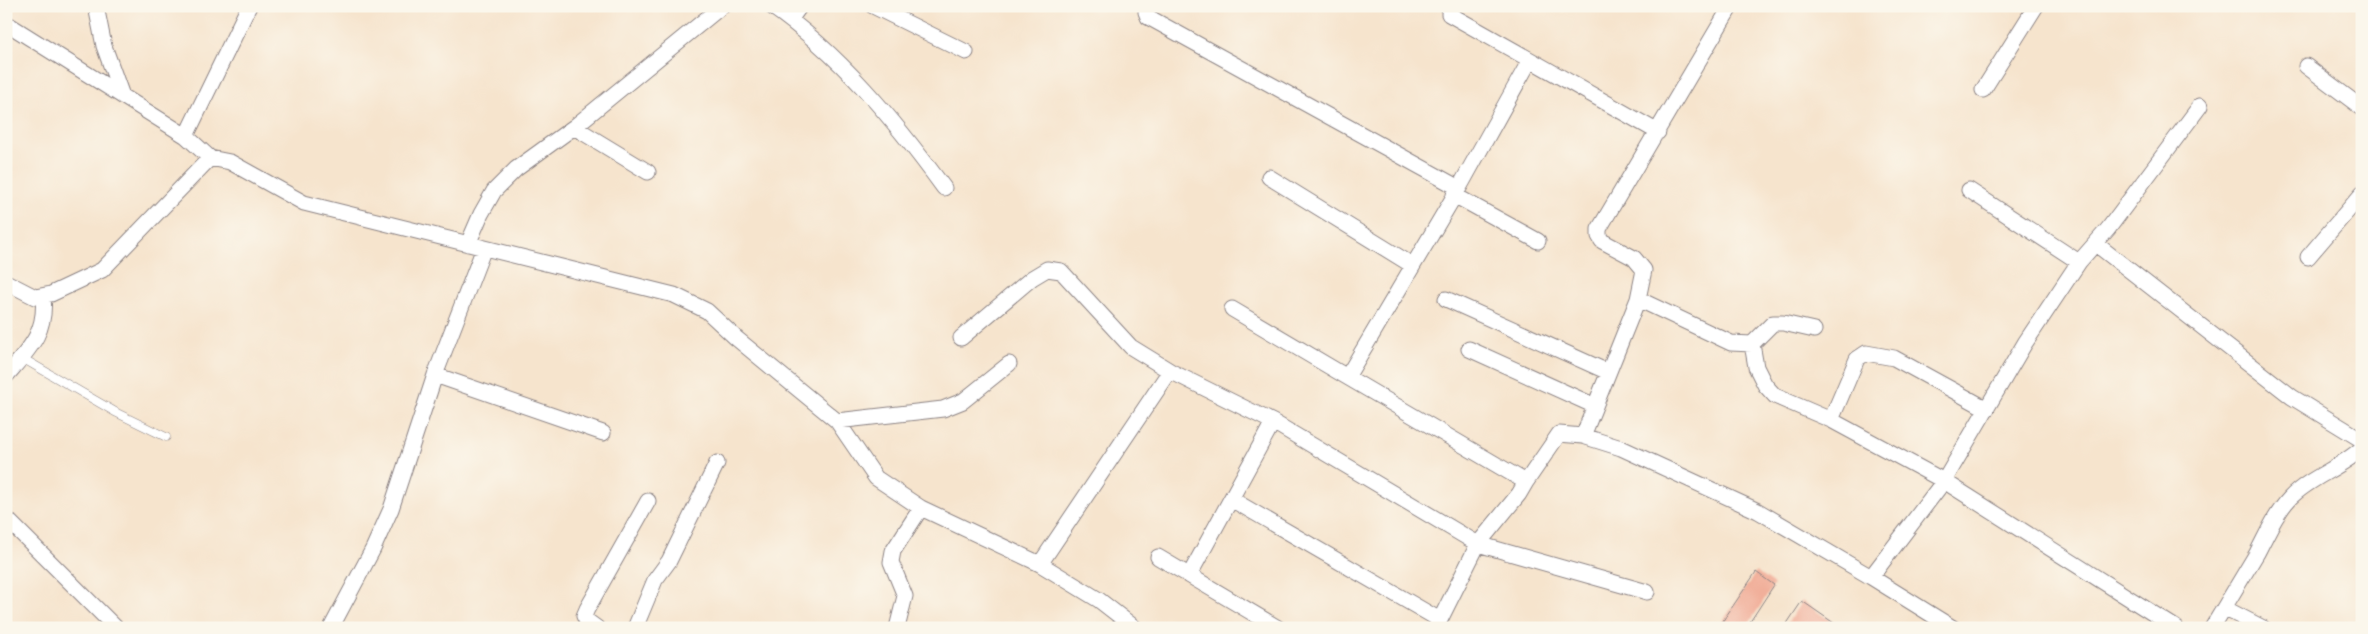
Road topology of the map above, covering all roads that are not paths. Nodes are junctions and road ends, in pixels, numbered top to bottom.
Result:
1 (96, 6) edge
2 (249, 6) edge
3 (722, 6) edge
4 (771, 6) edge
5 (800, 6) edge
6 (873, 6) edge
7 (1147, 6) edge
8 (1731, 6) edge
9 (2036, 6) edge
10 (1449, 14) dead end
11 (790, 20) junction
12 (6, 23) edge
13 (966, 52) dead end
14 (1530, 60) junction
15 (2306, 66) dead end
16 (1983, 90) dead end
17 (122, 96) junction
18 (2200, 106) dead end
19 (2362, 108) edge
20 (574, 127) junction
21 (1658, 132) junction
22 (186, 136) junction
23 (210, 158) junction
24 (648, 172) dead end
25 (1269, 177) dead end
26 (944, 188) dead end
27 (1969, 190) dead end
28 (1456, 191) junction
29 (2362, 194) edge
30 (1538, 241) dead end
31 (468, 244) junction
32 (2096, 244) junction
33 (484, 248) junction
34 (2308, 257) dead end
35 (2079, 262) junction
36 (1412, 266) junction
37 (6, 282) edge
38 (43, 296) junction
39 (1638, 299) junction
40 (1446, 300) dead end
41 (1232, 309) dead end
42 (1814, 330) dead end
43 (961, 338) dead end
44 (1752, 344) junction
45 (1469, 349) dead end
46 (22, 358) junction
47 (1009, 364) dead end
48 (1170, 371) junction
49 (1608, 372) junction
50 (436, 375) junction
51 (6, 376) edge
52 (1347, 377) junction
53 (1594, 406) junction
54 (1987, 409) junction
55 (1831, 420) junction
56 (837, 421) junction
57 (1273, 422) junction
58 (603, 433) dead end
59 (1583, 436) junction
60 (166, 438) dead end
61 (2362, 440) edge
62 (2362, 448) edge
63 (717, 463) dead end
64 (1526, 482) junction
65 (1944, 482) junction
66 (1232, 499) junction
67 (648, 501) dead end
68 (921, 508) junction
69 (6, 518) edge
70 (1478, 544) junction
71 (1158, 557) dead end
72 (1040, 564) junction
73 (1190, 574) junction
74 (1871, 576) junction
75 (1647, 592) dead end
76 (2224, 608) junction
77 (1438, 624) edge
78 (116, 628) edge
79 (332, 628) edge
80 (597, 628) edge
81 (635, 628) edge
82 (897, 628) edge
83 (1135, 628) edge
84 (1278, 628) edge
85 (1953, 628) edge
86 (2176, 628) edge
87 (2212, 628) edge
88 (2263, 628) edge

1 - 17 street
2 - 22 street
3 - 20 street
4 - 11 street
5 - 11 street
6 - 13 street
7 - 28 street
8 - 21 street
9 - 16 street
10 - 14 street
11 - 26 street
12 - 17 street
14 - 21 street
14 - 28 street
15 - 19 street
17 - 22 street
18 - 32 street
20 - 24 street
20 - 31 street
21 - 39 street
22 - 23 street
23 - 31 street
23 - 38 street
25 - 36 street
27 - 35 street
28 - 30 street
28 - 36 street
29 - 34 street
31 - 33 street
32 - 35 street
32 - 61 street
33 - 50 street
33 - 56 street
35 - 54 street
36 - 52 street
37 - 38 street
38 - 46 street
39 - 44 street
39 - 49 street
40 - 49 street
41 - 52 street
42 - 44 street
43 - 48 street
44 - 55 street
45 - 53 street
46 - 51 street
46 - 60 lane
47 - 56 street
48 - 57 street
48 - 72 street
49 - 53 street
50 - 58 street
50 - 79 street
52 - 64 street
53 - 59 street
54 - 55 street
54 - 65 street
55 - 65 street
56 - 68 street
57 - 66 street
57 - 70 street
59 - 64 street
59 - 74 street
62 - 76 street
63 - 81 street
64 - 70 street
65 - 74 street
65 - 86 street
66 - 73 street
66 - 77 street
67 - 80 street
68 - 72 street
68 - 82 street
69 - 78 street
70 - 75 street
70 - 77 street
71 - 73 street
72 - 83 street
73 - 84 street
74 - 85 street
76 - 87 street
76 - 88 street

